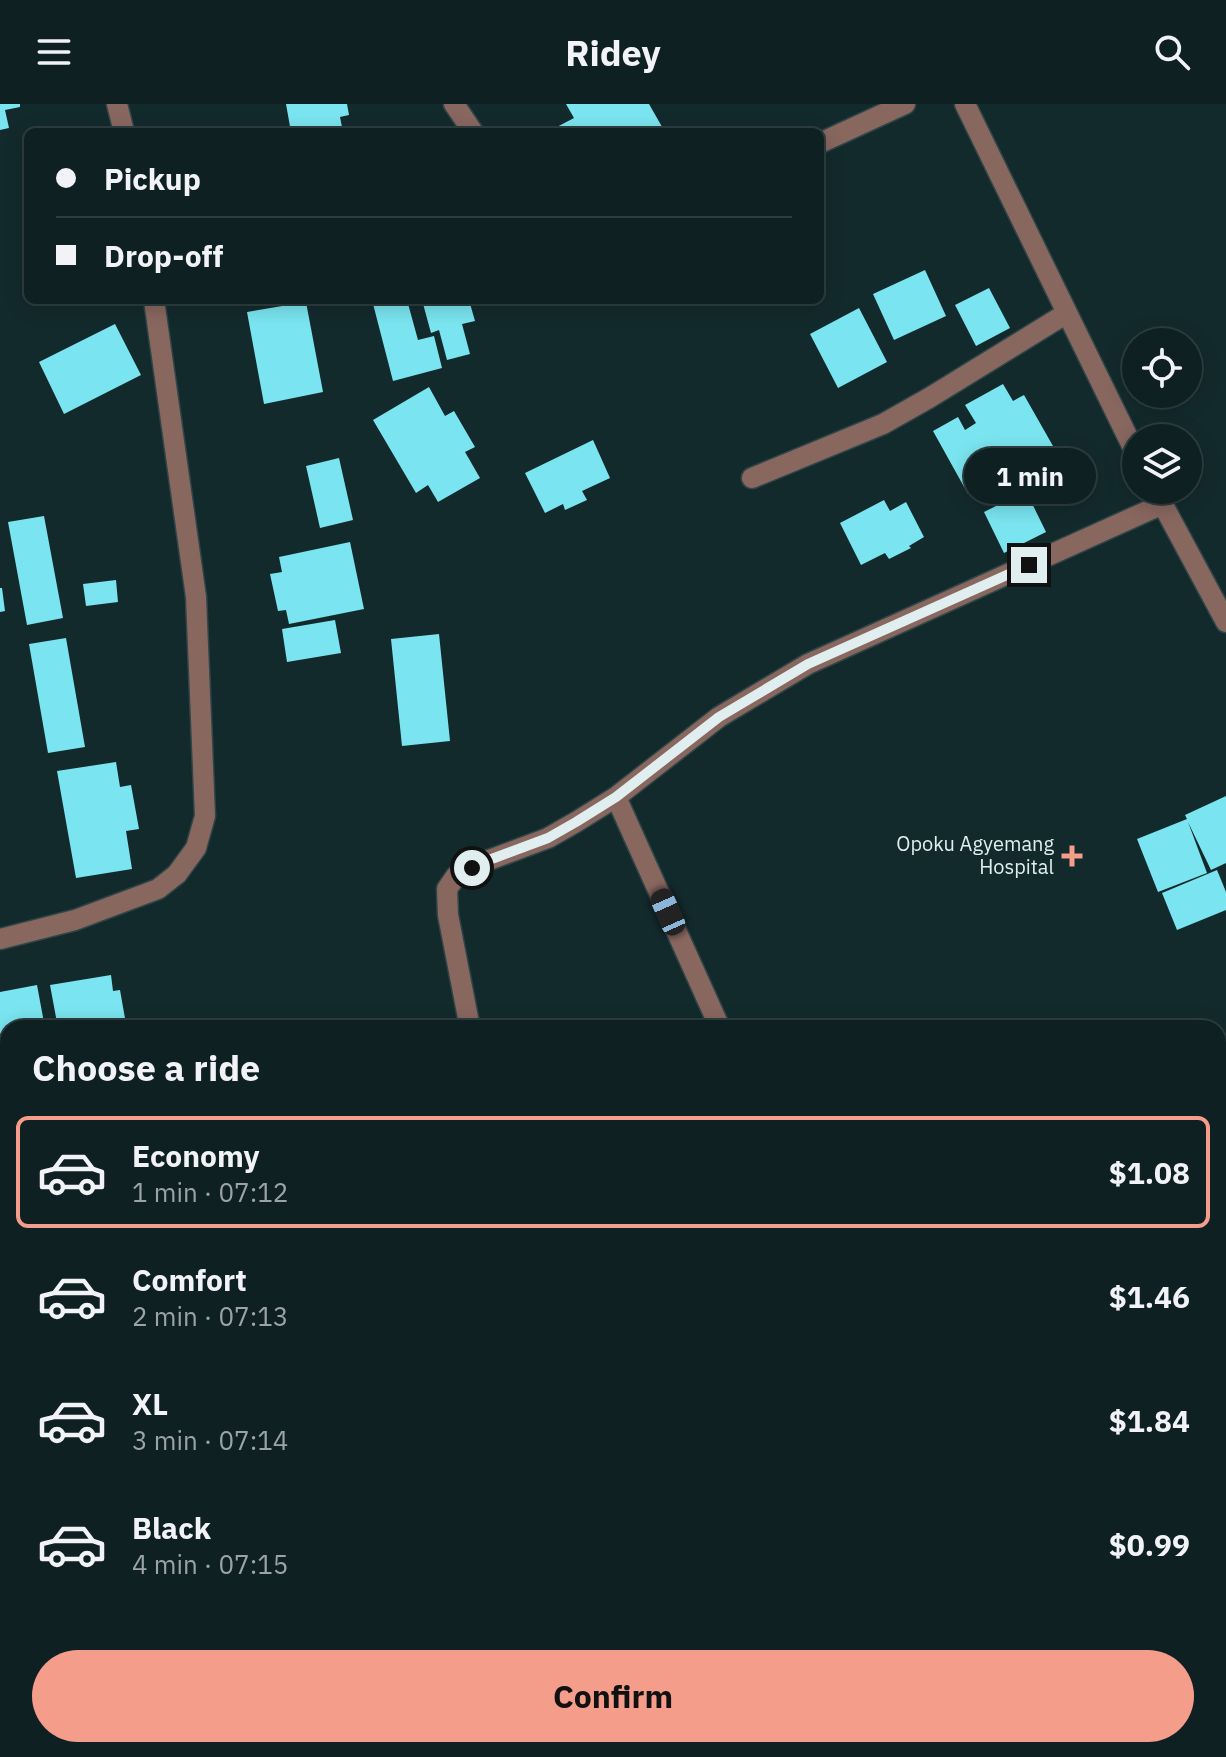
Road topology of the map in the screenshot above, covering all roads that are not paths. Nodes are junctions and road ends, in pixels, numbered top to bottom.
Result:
1 (117, 104) edge
2 (454, 104) edge
3 (905, 104) edge
4 (965, 104) edge
5 (123, 128) edge
6 (470, 128) edge
7 (824, 141) edge
8 (155, 304) edge
9 (1067, 313) junction
10 (1122, 425) edge
11 (752, 478) dead end
12 (1144, 504) edge
13 (1163, 504) edge
14 (1226, 622) edge
15 (616, 797) junction
16 (0, 939) edge
17 (468, 1020) edge
18 (716, 1020) edge

1 - 5 street
2 - 6 street
3 - 7 street
4 - 9 street
8 - 16 street
9 - 10 street
9 - 11 street
12 - 15 street
13 - 14 street
15 - 17 street
15 - 18 street

